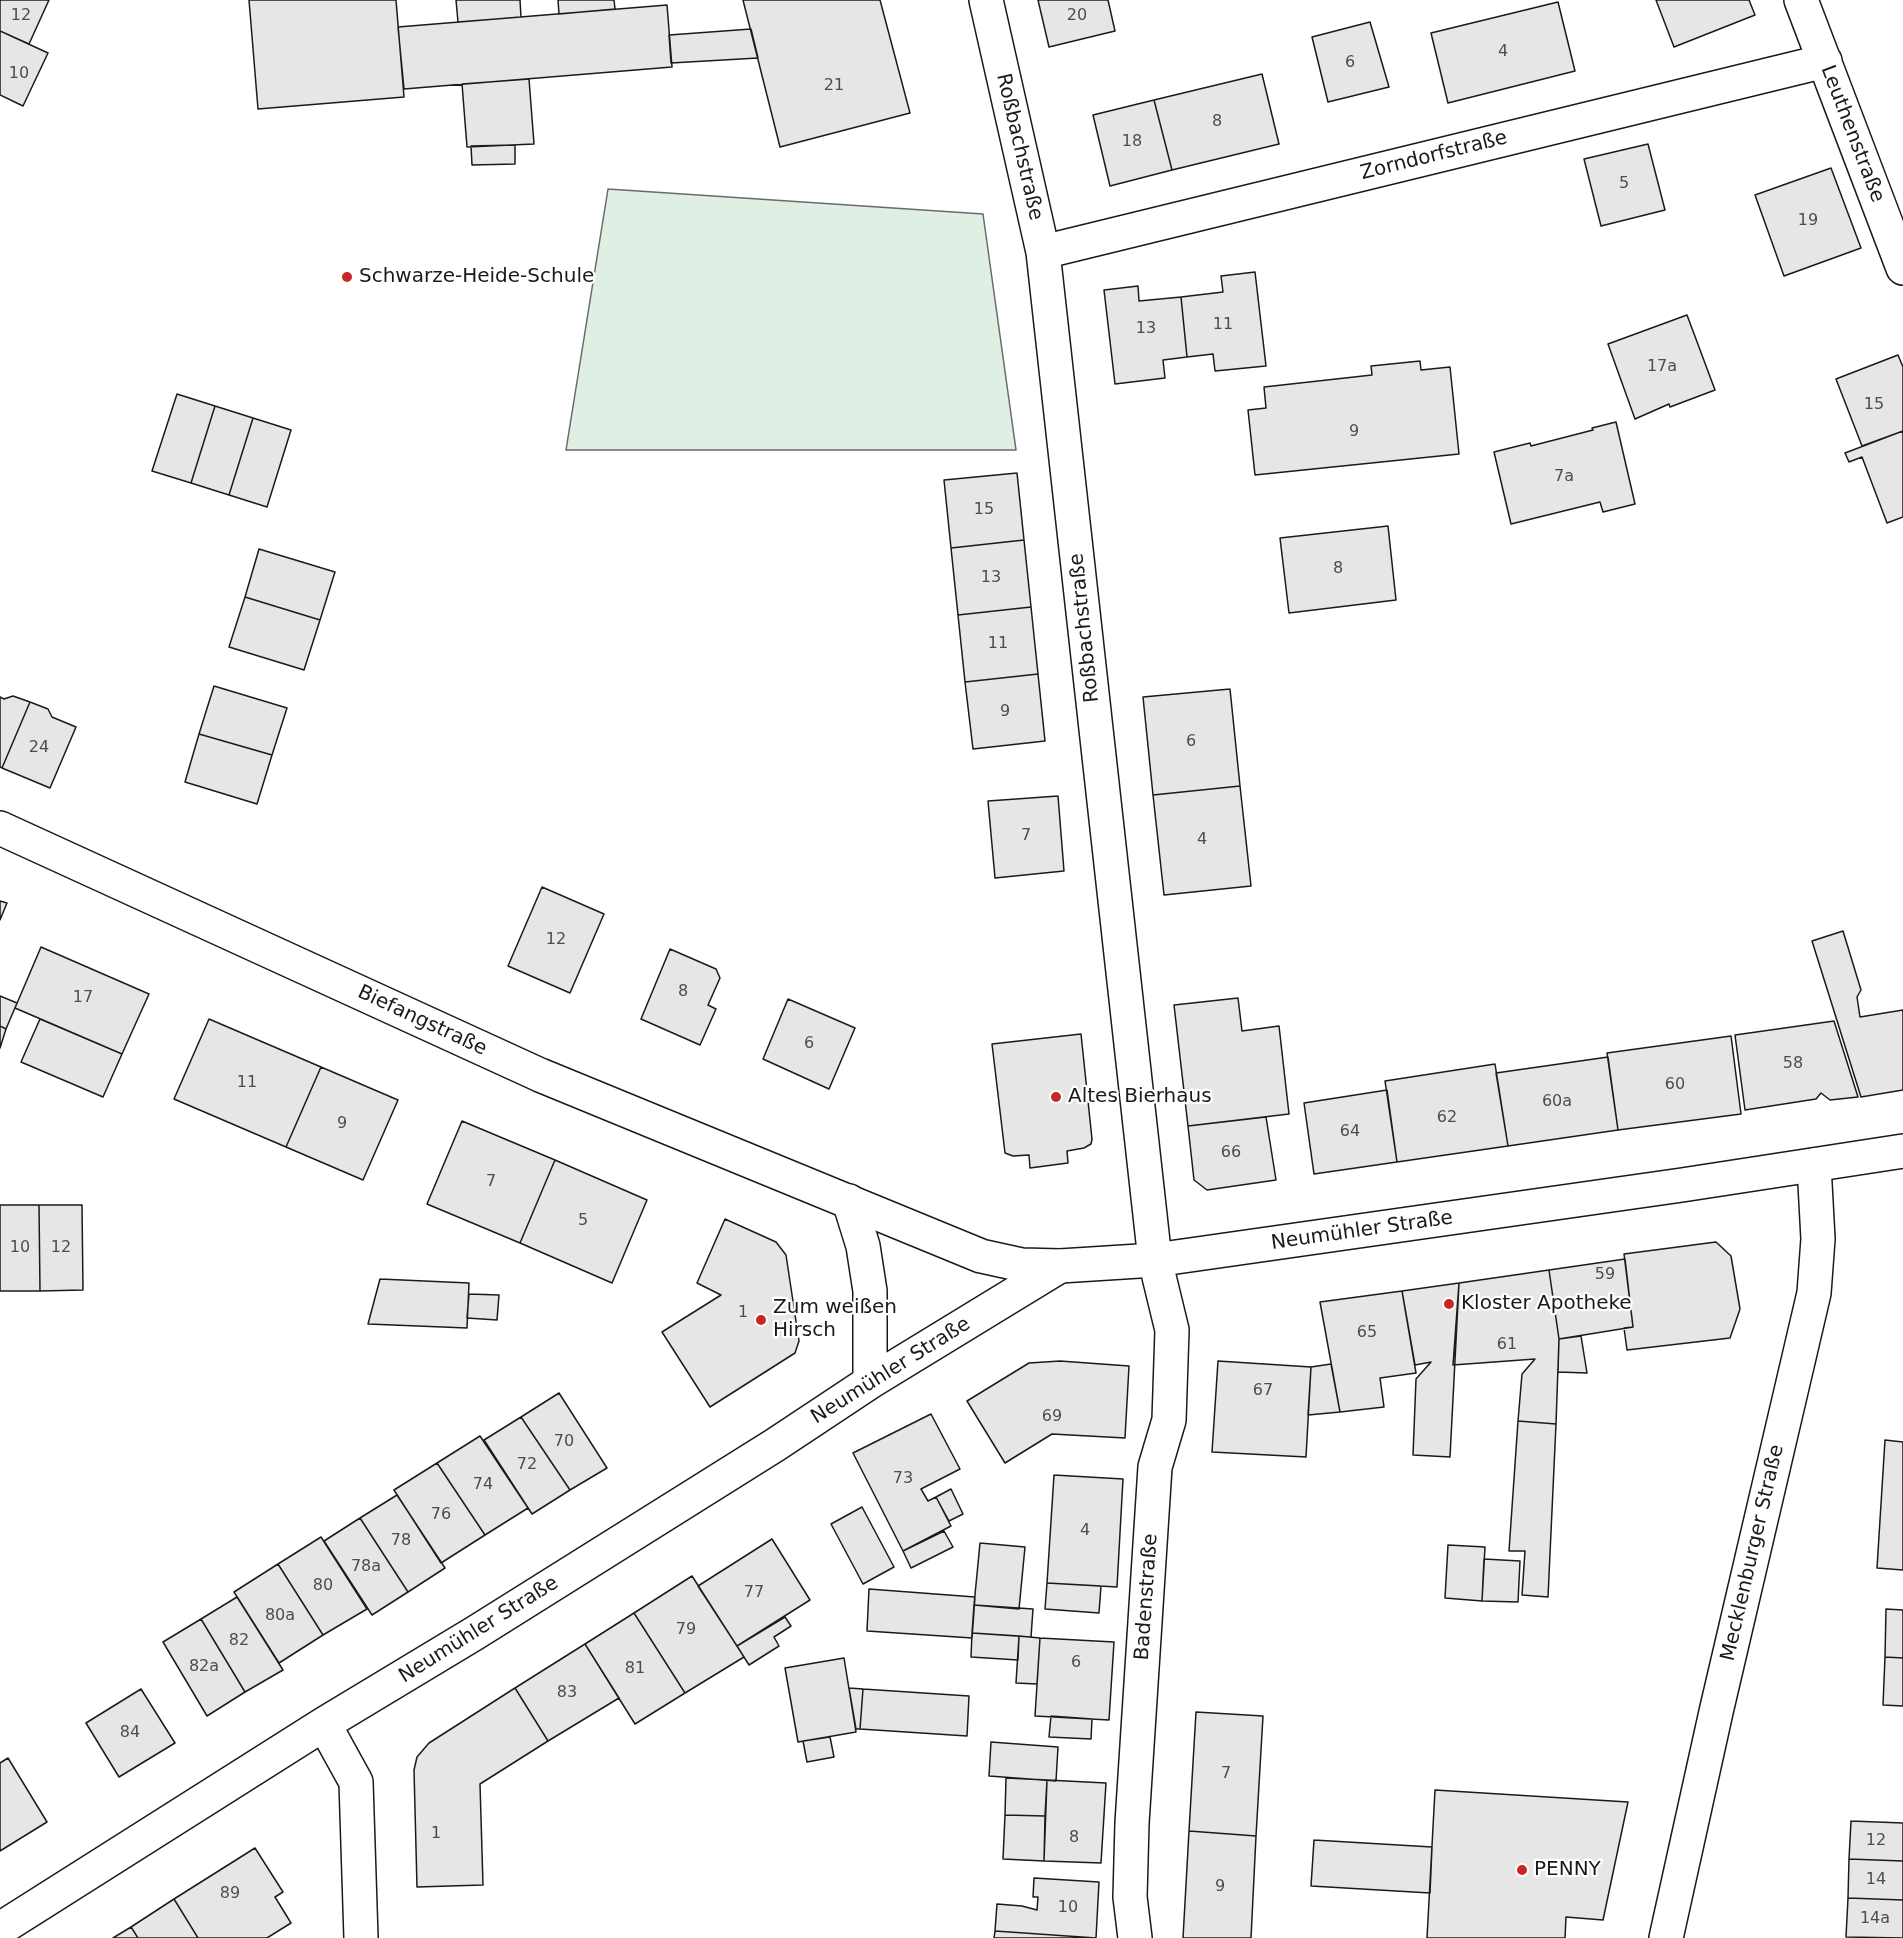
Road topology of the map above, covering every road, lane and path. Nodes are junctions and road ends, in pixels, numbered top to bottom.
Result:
1 (986, 0) edge
2 (1801, 0) edge
3 (1825, 61) junction
4 (1043, 252) junction
5 (1903, 268) edge
6 (0, 828) edge
7 (1903, 1151) edge
8 (1814, 1165) junction
9 (849, 1200) junction
10 (1155, 1260) junction
11 (1060, 1266) junction
12 (870, 1382) junction
13 (324, 1725) junction
14 (0, 1929) edge
15 (361, 1938) edge
16 (1134, 1938) edge
17 (1666, 1938) edge

1 - 4 street, Roßbachstraße
2 - 3 street, Leuthenstraße
3 - 4 street, Zorndorfstraße
3 - 5 street, Leuthenstraße
4 - 10 street, Roßbachstraße
6 - 9 street, Biefangstraße
7 - 8 street, Neumühler Straße
8 - 10 street, Neumühler Straße
8 - 17 street, Mecklenburger Straße
9 - 11 street, Biefangstraße
9 - 12 street
10 - 11 street, Neumühler Straße
10 - 16 street, Badenstraße
11 - 12 street, Neumühler Straße
12 - 13 street, Neumühler Straße
13 - 14 street, Neumühler Straße
13 - 15 street

